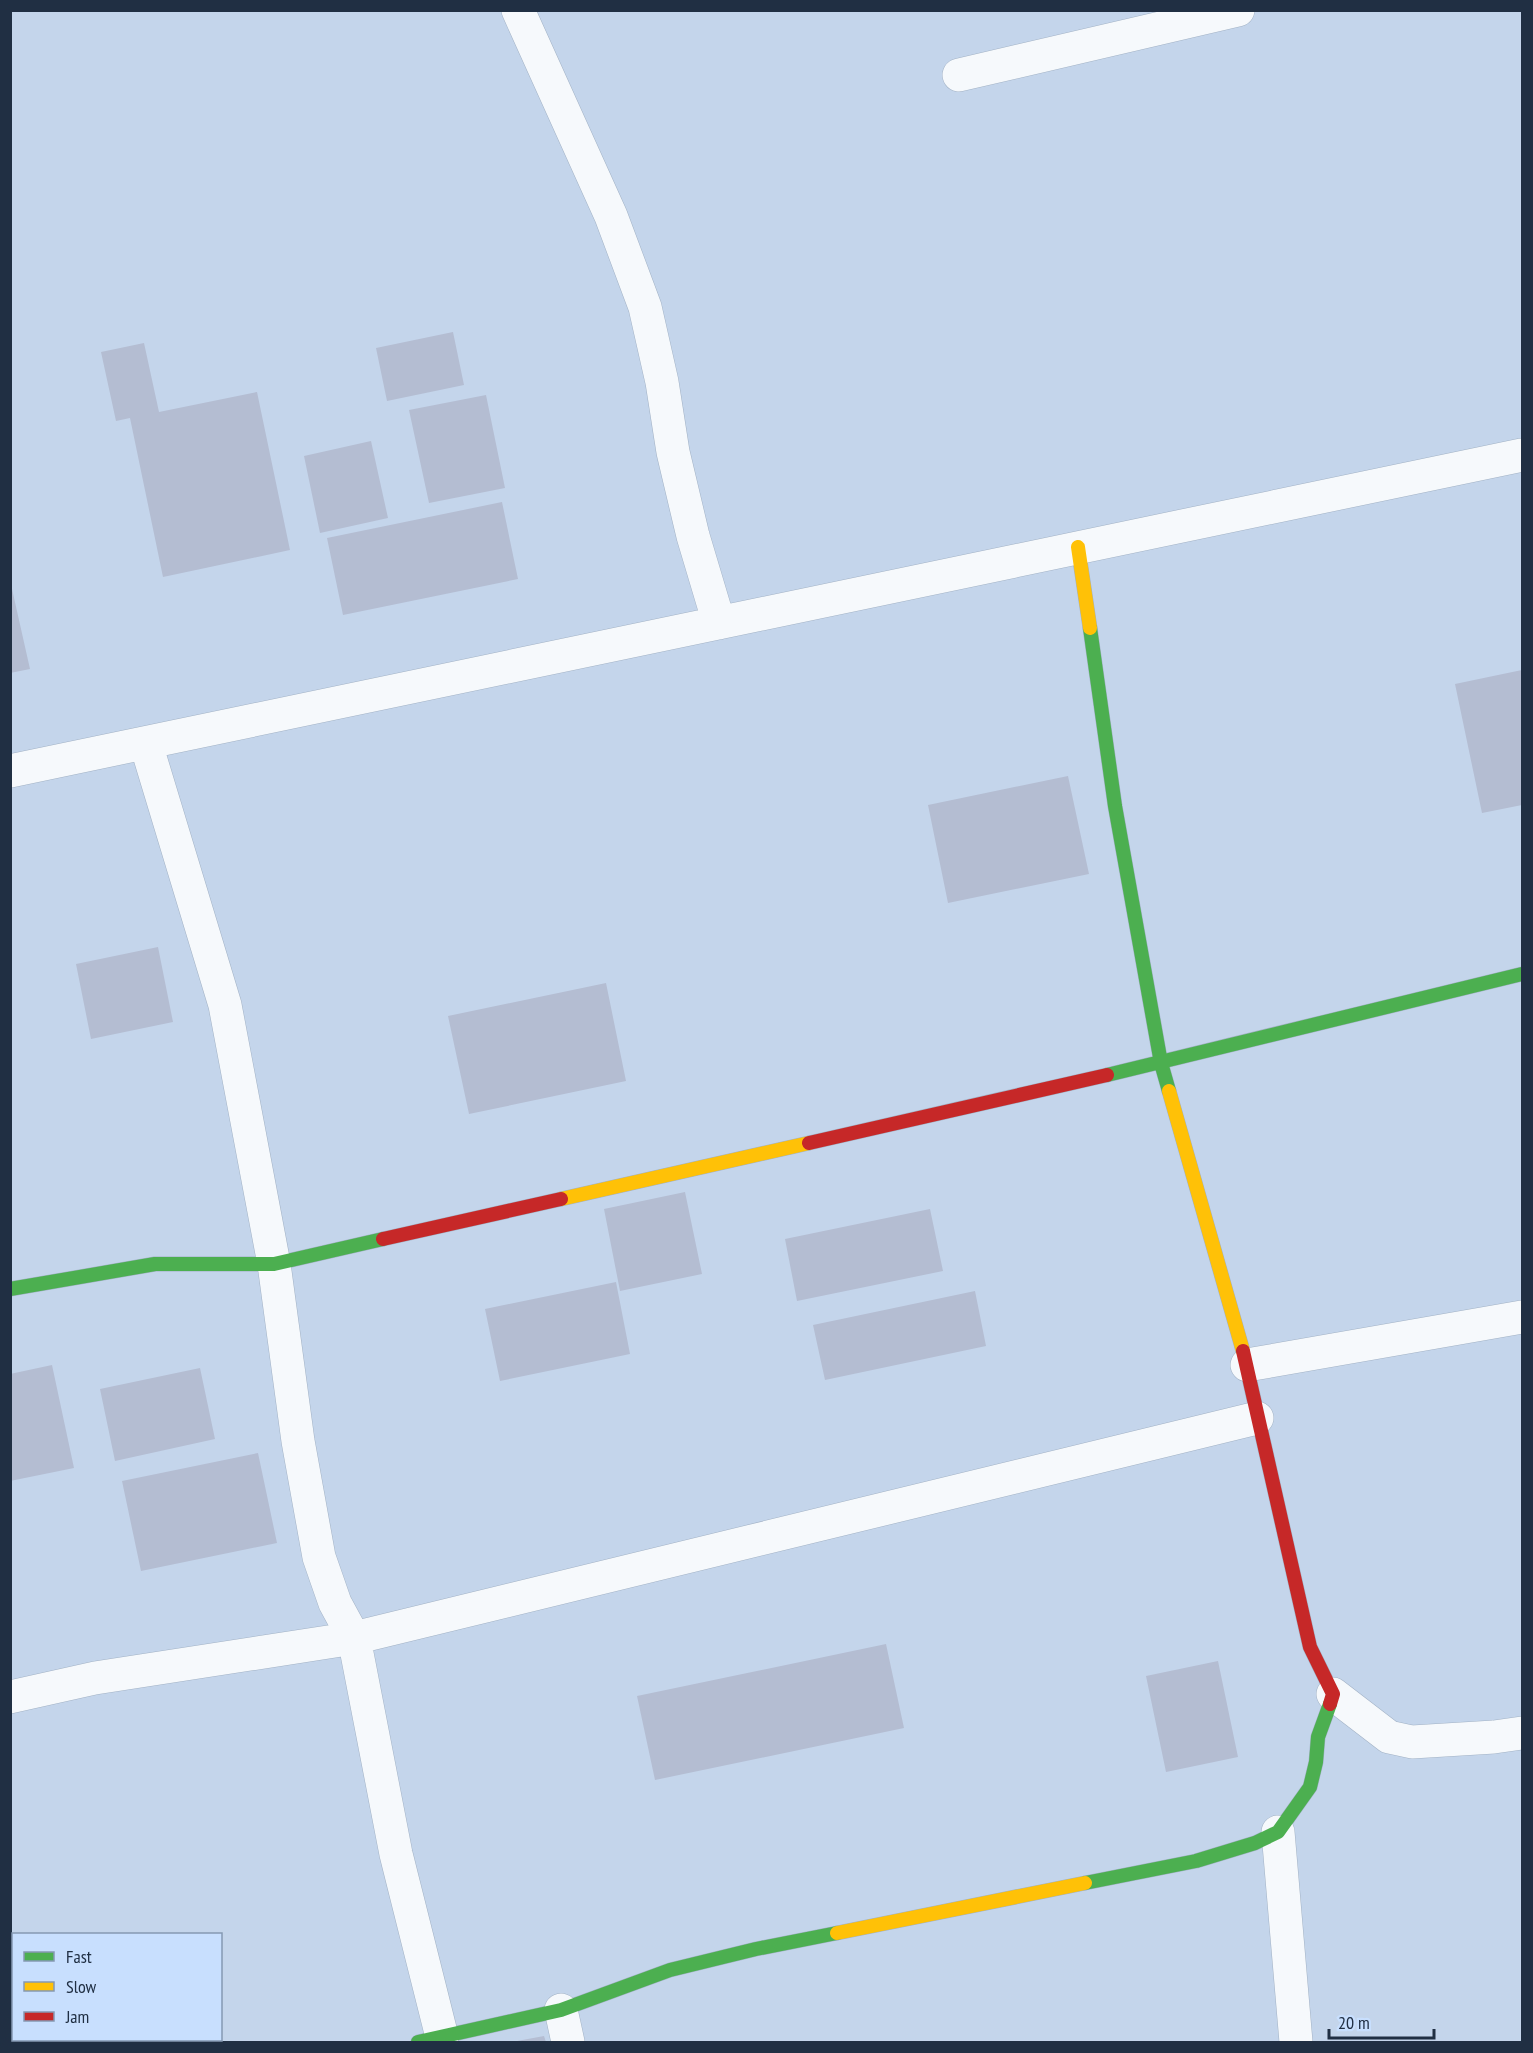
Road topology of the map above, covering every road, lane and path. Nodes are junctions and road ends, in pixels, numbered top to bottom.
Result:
1 (518, 10) edge
2 (1238, 10) edge
3 (959, 75) dead end
4 (1522, 455) edge
5 (1078, 547) junction
6 (719, 623) junction
7 (146, 744) junction
8 (10, 771) edge
9 (1522, 974) edge
10 (1161, 1063) junction
11 (274, 1264) junction
12 (10, 1289) edge
13 (1522, 1317) edge
14 (1247, 1365) junction
15 (1257, 1418) junction
16 (354, 1638) junction
17 (1333, 1694) junction
18 (10, 1697) edge
19 (1522, 1733) edge
20 (1278, 1832) junction
21 (561, 2010) junction
22 (430, 2040) edge
23 (568, 2043) edge
24 (1296, 2043) edge

1 - 6 street
2 - 3 street
4 - 5 street
5 - 6 street
5 - 10 street
6 - 7 street
7 - 8 street
7 - 11 street
9 - 10 street
10 - 11 street
10 - 14 street
11 - 12 street
11 - 16 street
13 - 14 street
14 - 15 street
15 - 16 street
15 - 17 street
16 - 18 street
16 - 22 street
17 - 19 street
17 - 20 street
20 - 21 street
20 - 24 street
21 - 22 street
21 - 23 street

